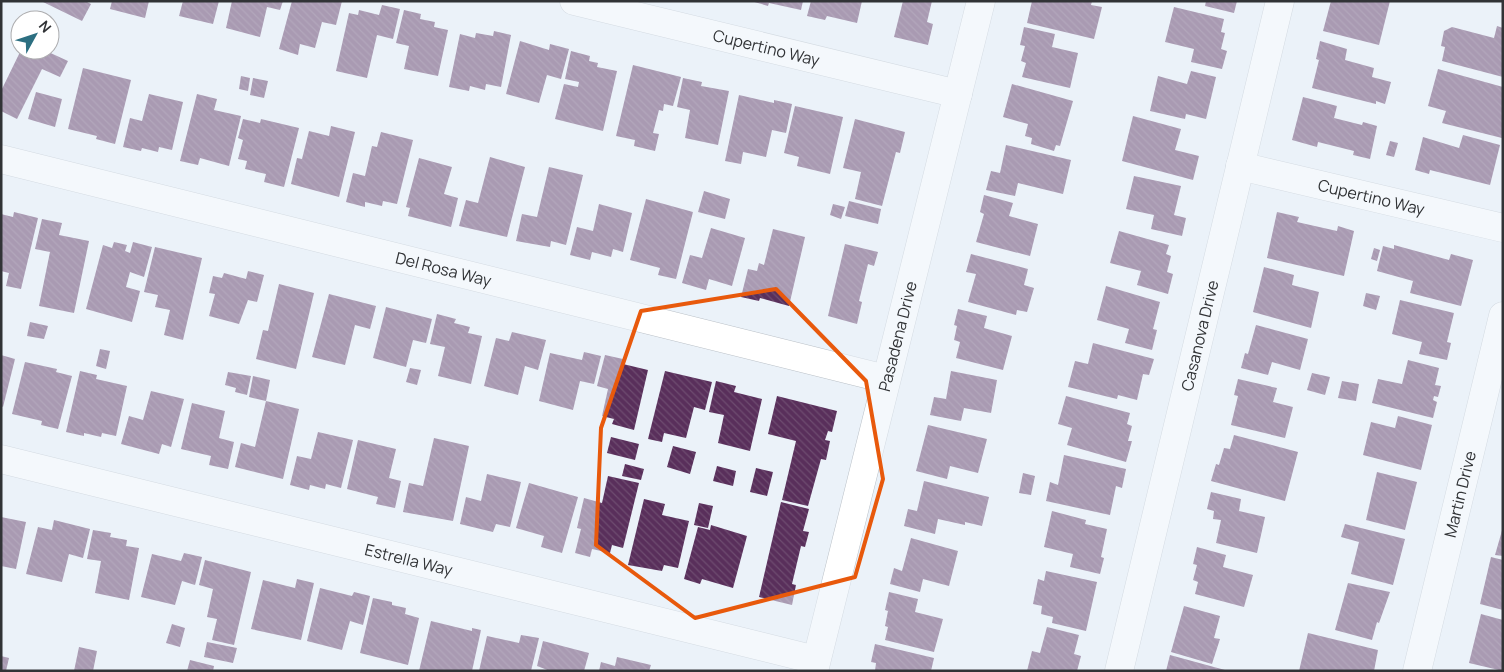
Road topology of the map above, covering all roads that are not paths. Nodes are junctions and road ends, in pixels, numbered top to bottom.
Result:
1 (574, 1) edge
2 (981, 1) edge
3 (1280, 1) edge
4 (958, 94) junction
5 (1, 159) edge
6 (1240, 166) junction
7 (1503, 228) edge
8 (1503, 316) edge
9 (886, 379) junction
10 (1, 460) edge
11 (815, 666) edge
12 (1119, 671) edge
13 (1417, 671) edge

1 - 4 street, Cupertino Way
2 - 4 street, Pasadena Drive
3 - 6 street, Casanova Drive
4 - 9 street, Pasadena Drive
5 - 9 street, Del Rosa Way
6 - 7 street, Cupertino Way
6 - 12 street, Casanova Drive
8 - 13 street, Martin Drive
9 - 11 street, Pasadena Drive
10 - 11 street, Estrella Way

